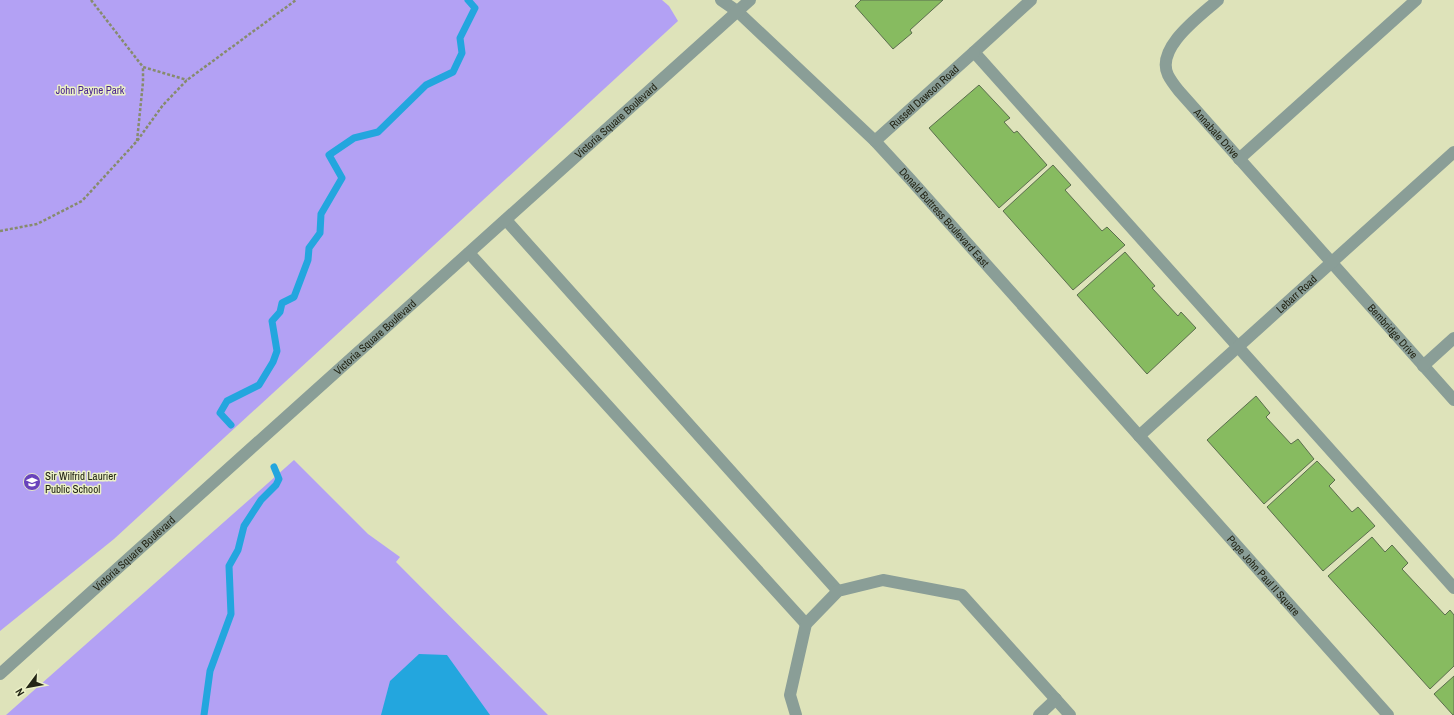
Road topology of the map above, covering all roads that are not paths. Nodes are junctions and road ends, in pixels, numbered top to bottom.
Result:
1 (721, 0) edge
2 (750, 0) edge
3 (1031, 0) edge
4 (1218, 0) edge
5 (1416, 0) edge
6 (737, 11) junction
7 (974, 52) junction
8 (875, 141) junction
9 (1454, 152) edge
10 (1240, 159) junction
11 (506, 220) junction
12 (469, 252) junction
13 (1332, 262) junction
14 (1454, 338) edge
15 (1237, 348) junction
16 (1423, 366) junction
17 (1454, 400) edge
18 (1139, 436) junction
19 (1454, 588) edge
20 (838, 591) junction
21 (806, 624) junction
22 (0, 674) edge
23 (1056, 699) junction
24 (796, 715) edge
25 (1039, 715) edge
26 (1070, 715) edge
27 (1388, 715) edge

1 - 6 street, Donald Buttress Boulevard East
2 - 6 street, Victoria Square Boulevard
3 - 7 street, Russell Dawson Road
4 - 10 street, Annabale Drive
5 - 10 street
6 - 8 street, Donald Buttress Boulevard East
6 - 11 street, Victoria Square Boulevard
7 - 8 street, Russell Dawson Road
7 - 15 street
8 - 18 street, Donald Buttress Boulevard East
9 - 13 street, Lebarr Road
10 - 13 street, Annabale Drive
11 - 12 street, Victoria Square Boulevard
11 - 20 street
12 - 21 street
12 - 22 street, Victoria Square Boulevard
13 - 15 street, Lebarr Road
13 - 16 street, Bembridge Drive
14 - 16 street
15 - 18 street, Lebarr Road
15 - 19 street
16 - 17 street, Bembridge Drive
18 - 27 street, Pope John Paul II Square
20 - 21 street
20 - 23 street
21 - 24 street
23 - 25 street
23 - 26 street

